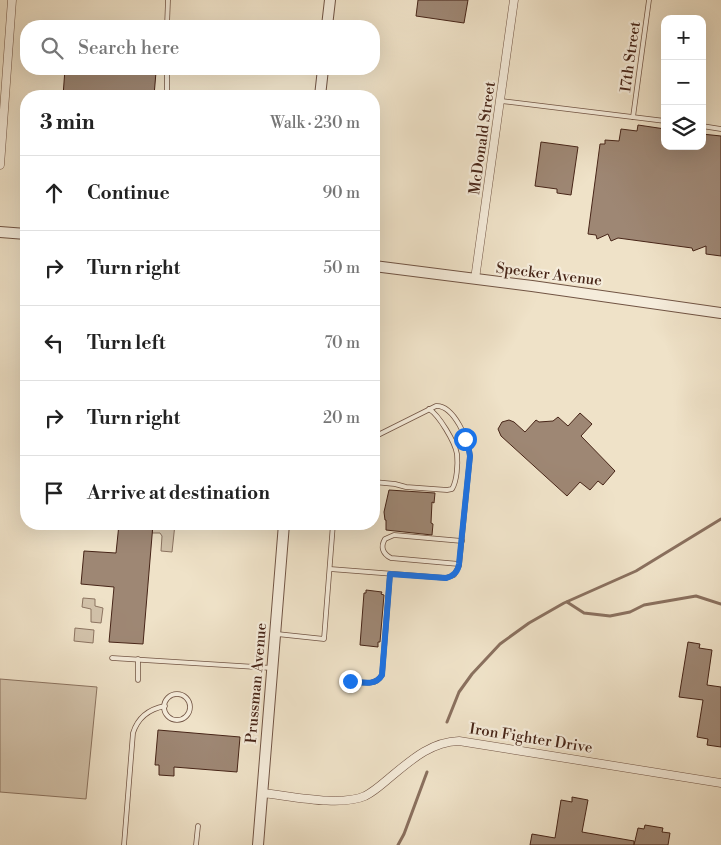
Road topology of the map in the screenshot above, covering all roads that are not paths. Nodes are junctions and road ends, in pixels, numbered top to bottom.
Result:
1 (12, 0) edge
2 (168, 0) edge
3 (330, 0) edge
4 (514, 0) edge
5 (649, 0) edge
6 (167, 20) edge
7 (328, 20) edge
8 (166, 75) edge
9 (322, 75) edge
10 (167, 90) edge
11 (321, 90) edge
12 (501, 101) junction
13 (633, 117) junction
14 (661, 120) edge
15 (706, 127) edge
16 (721, 129) edge
17 (0, 165) edge
18 (0, 232) edge
19 (20, 234) edge
20 (380, 267) edge
21 (475, 279) junction
22 (721, 313) edge
23 (429, 409) junction
24 (380, 434) edge
25 (380, 483) edge
26 (284, 530) edge
27 (333, 530) edge
28 (462, 541) junction
29 (459, 564) junction
30 (330, 570) junction
31 (390, 574) junction
32 (275, 634) junction
33 (112, 658) dead end
34 (138, 660) junction
35 (272, 668) junction
36 (138, 680) dead end
37 (350, 681) dead end
38 (165, 706) junction
39 (721, 783) edge
40 (263, 793) junction
41 (198, 826) dead end
42 (124, 845) edge
43 (196, 845) edge
44 (258, 845) edge

1 - 17 street
2 - 6 lane
3 - 7 street
4 - 12 street, McDonald Street
5 - 13 lane, 17th Street
8 - 10 lane
9 - 11 street
12 - 13 lane
12 - 21 street, McDonald Street
13 - 14 lane
15 - 16 lane
18 - 19 street
20 - 21 street, Specker Avenue
21 - 22 street, Specker Avenue
23 - 24 lane
23 - 25 lane
23 - 28 lane
26 - 32 street, Prussman Avenue
27 - 30 lane
28 - 29 lane
28 - 29 lane
29 - 31 lane
30 - 31 lane
30 - 32 lane
31 - 37 lane
32 - 35 street, Prussman Avenue
33 - 34 lane
34 - 35 lane
34 - 36 lane
35 - 40 street, Prussman Avenue
38 - 38 lane
38 - 42 lane
39 - 40 street, Iron Fighter Drive
40 - 44 street, Prussman Avenue
41 - 43 lane

